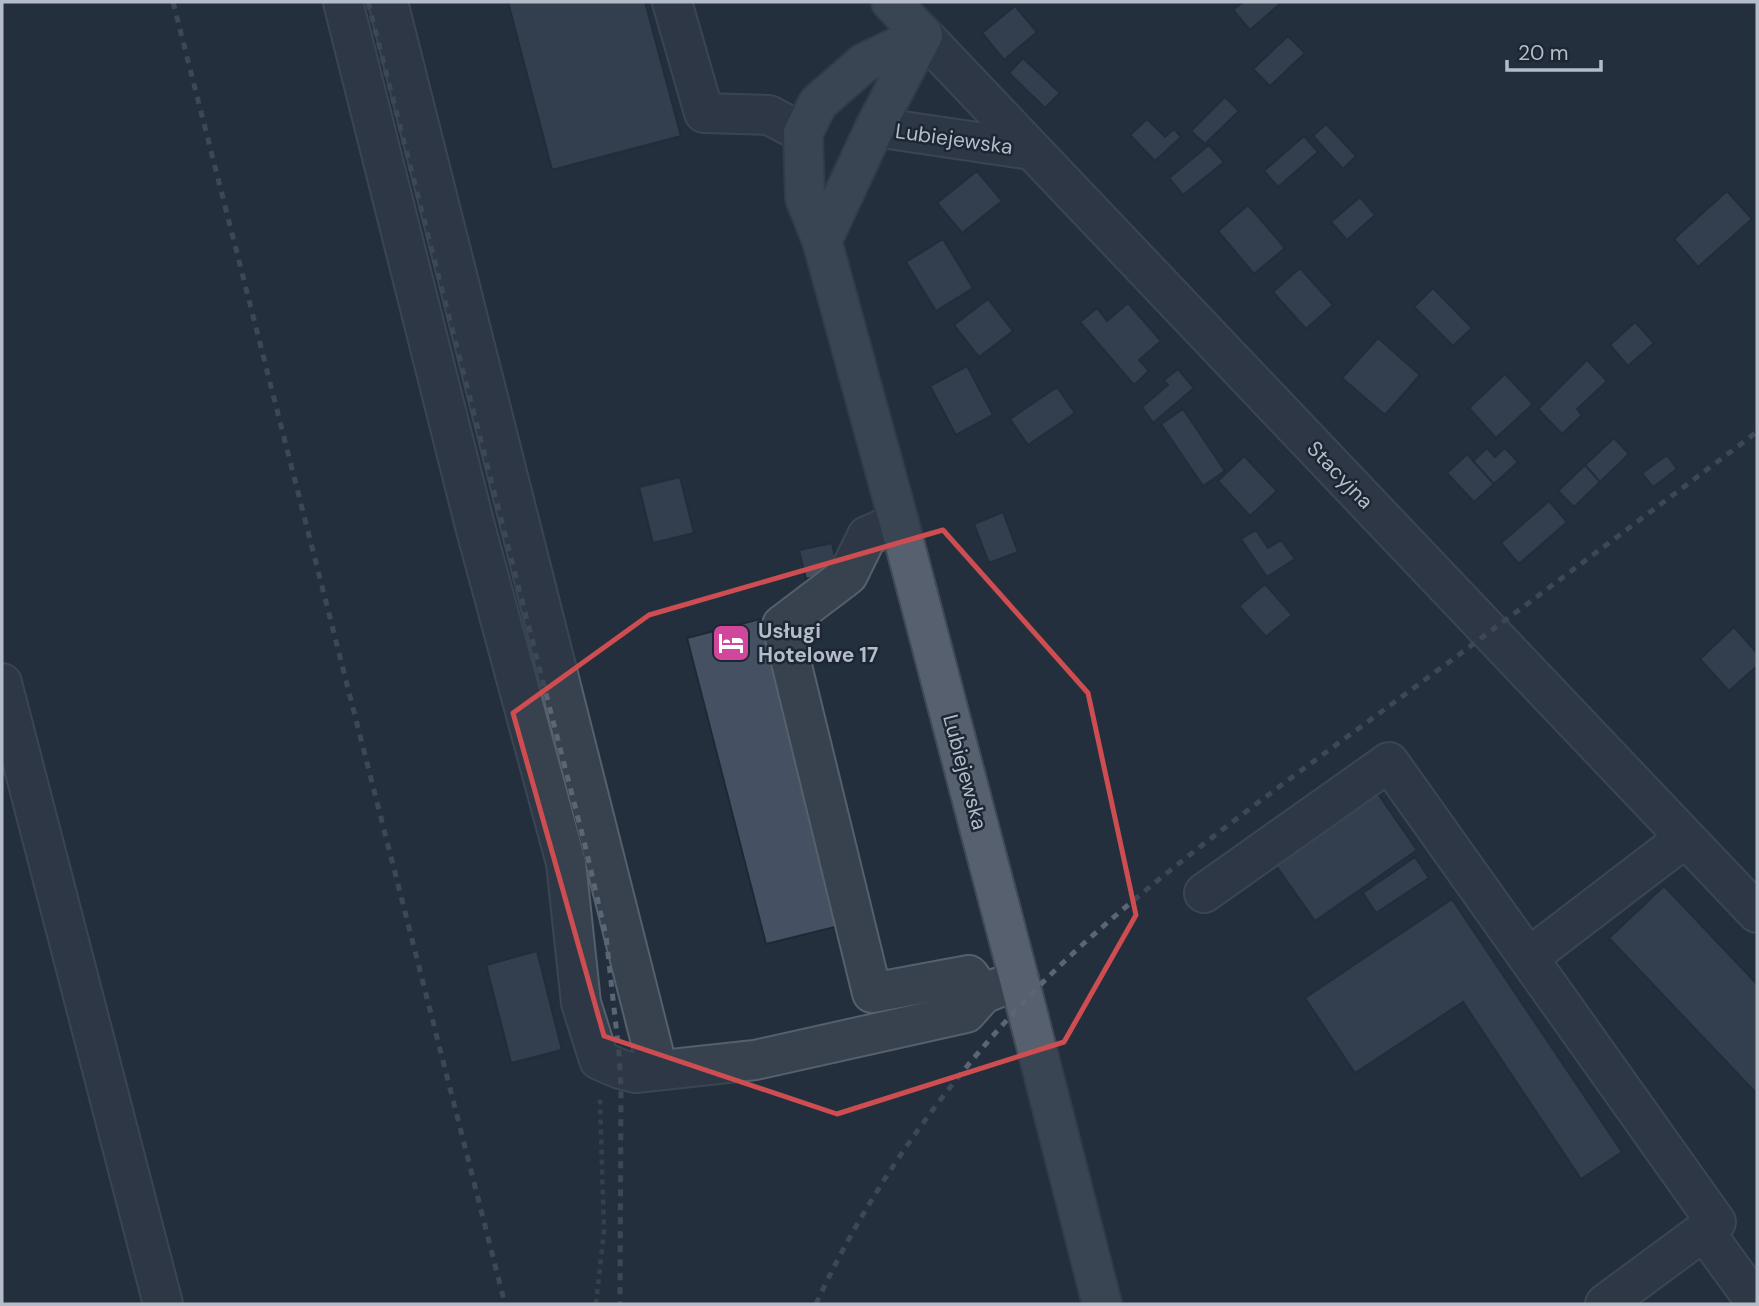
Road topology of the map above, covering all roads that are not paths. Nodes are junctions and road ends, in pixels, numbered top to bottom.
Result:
1 (343, 2) edge
2 (388, 2) edge
3 (672, 2) edge
4 (891, 2) edge
5 (923, 35) junction
6 (875, 127) junction
7 (803, 134) junction
8 (1032, 150) junction
9 (822, 241) junction
10 (899, 522) junction
11 (2, 683) edge
12 (1685, 838) junction
13 (1204, 893) dead end
14 (1757, 913) edge
15 (1528, 958) junction
16 (1019, 979) junction
17 (983, 994) junction
18 (658, 1070) junction
19 (1704, 1231) junction
20 (163, 1304) edge
21 (1102, 1304) edge
22 (1605, 1304) edge
23 (1757, 1304) edge

1 - 18 street
2 - 18 street
3 - 7 street
4 - 5 main road
5 - 6 main road, Lubiejewska
5 - 7 main road, Lubiejewska
5 - 8 street, Stacyjna
6 - 8 street, Lubiejewska
6 - 9 main road, Lubiejewska
7 - 9 main road, Lubiejewska
8 - 12 street, Stacyjna
9 - 10 main road, Lubiejewska
10 - 16 main road, Lubiejewska
10 - 17 street
11 - 20 street
12 - 14 street, Stacyjna
12 - 15 street
13 - 15 street
15 - 19 street
16 - 17 street
16 - 21 main road, Lubiejewska
17 - 18 street
19 - 22 street
19 - 23 street

